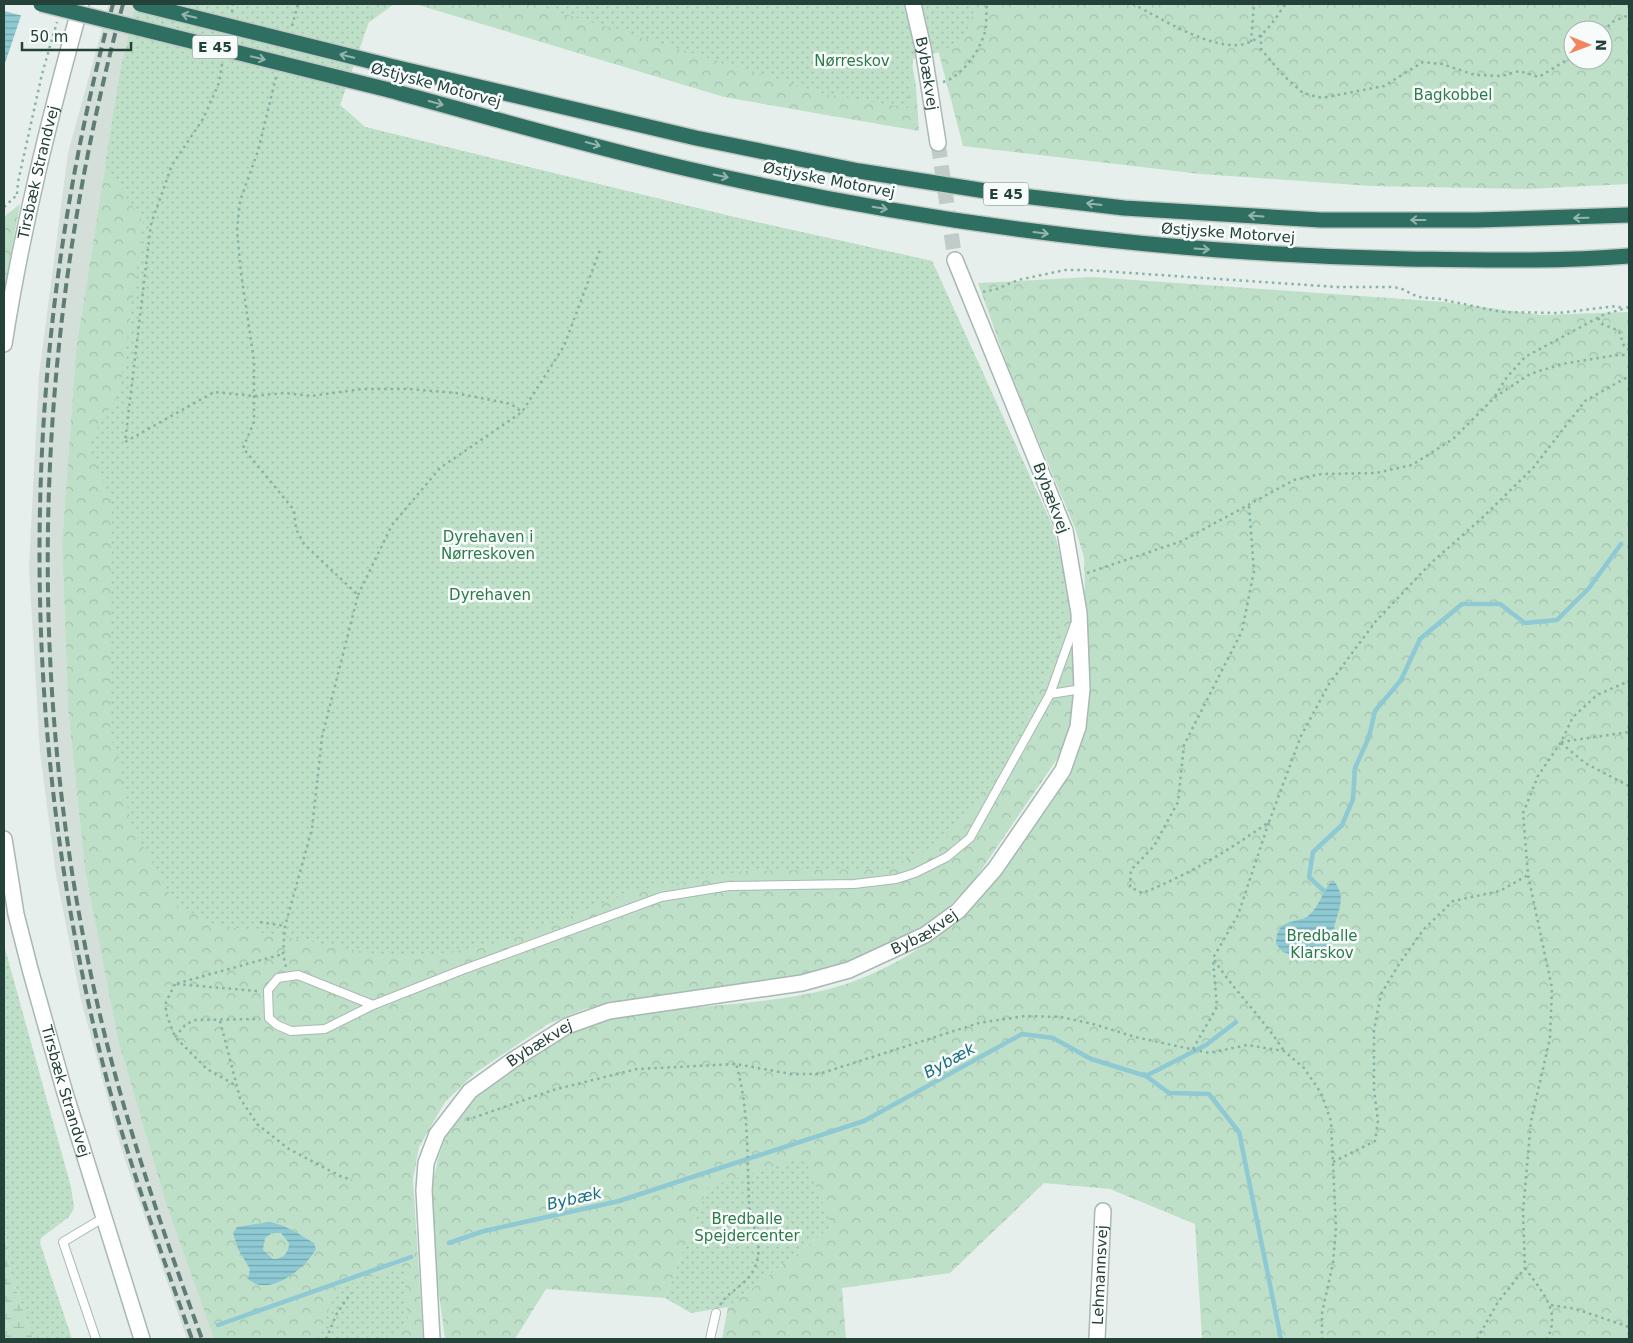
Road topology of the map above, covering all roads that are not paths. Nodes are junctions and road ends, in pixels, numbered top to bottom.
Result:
1 (41, 4) edge
2 (81, 4) edge
3 (140, 4) edge
4 (913, 4) edge
5 (938, 143) tunnel mouth
6 (1629, 215) edge
7 (1629, 256) edge
8 (955, 260) tunnel mouth
9 (4, 344) edge
10 (1079, 612) junction
11 (1082, 689) junction
12 (1050, 694) junction
13 (4, 839) edge
14 (373, 1005) junction
15 (1103, 1212) dead end
16 (103, 1218) junction
17 (716, 1314) road end
18 (96, 1339) edge
19 (142, 1339) edge
20 (432, 1339) edge
21 (710, 1339) edge
22 (1097, 1339) edge

1 -> 7 highway, Østjyske Motorvej / E 45, bridge
2 - 9 street, Tirsbæk Strandvej
6 -> 3 highway, Østjyske Motorvej / E 45, bridge
4 - 5 street, Bybækvej
8 - 10 street, Bybækvej
10 - 11 street, Bybækvej
10 - 12 lane
11 - 12 lane
11 - 20 street, Bybækvej
12 - 14 lane
13 - 16 street, Tirsbæk Strandvej
14 - 14 lane
15 - 22 street, Lehmannsvej
16 - 18 lane
16 - 19 street, Tirsbæk Strandvej
17 - 21 lane

